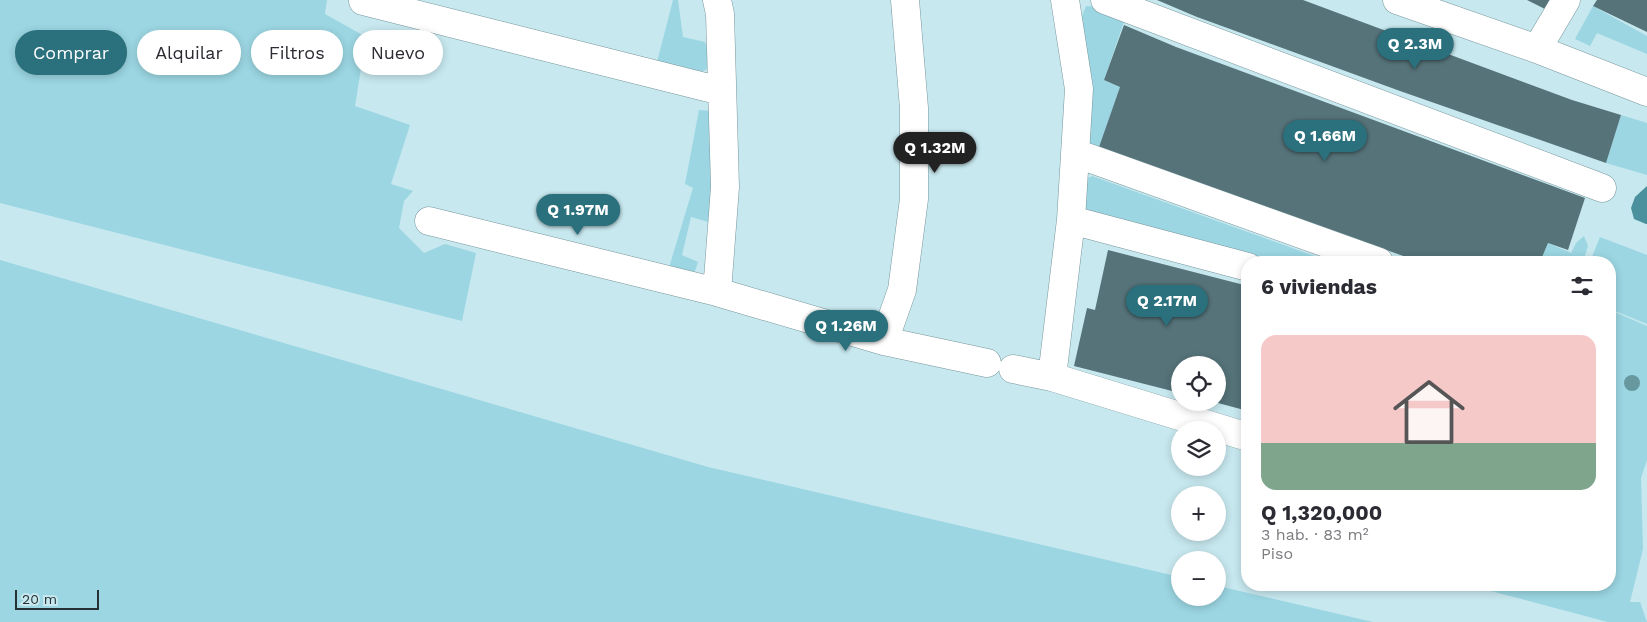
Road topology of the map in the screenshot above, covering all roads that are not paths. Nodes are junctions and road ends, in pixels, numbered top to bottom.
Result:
1 (717, 0) edge
2 (904, 0) edge
3 (1065, 0) edge
4 (1106, 0) edge
5 (1398, 0) edge
6 (1566, 0) edge
7 (363, 1) edge
8 (1537, 49) junction
9 (721, 91) junction
10 (1647, 92) edge
11 (1075, 153) junction
12 (1602, 188) dead end
13 (1071, 220) junction
14 (429, 221) dead end
15 (1362, 256) edge
16 (1241, 265) edge
17 (717, 292) junction
18 (884, 341) junction
19 (987, 363) dead end
20 (1013, 369) dead end
21 (1052, 378) junction
22 (1241, 435) edge

1 - 9 street
2 - 18 street
3 - 11 street
4 - 12 street
5 - 8 street
6 - 8 street
7 - 9 street
8 - 10 street
9 - 17 street
11 - 13 street
11 - 15 street
13 - 16 street
13 - 21 street
14 - 17 street
17 - 18 street
18 - 19 street
20 - 21 street
21 - 22 street

